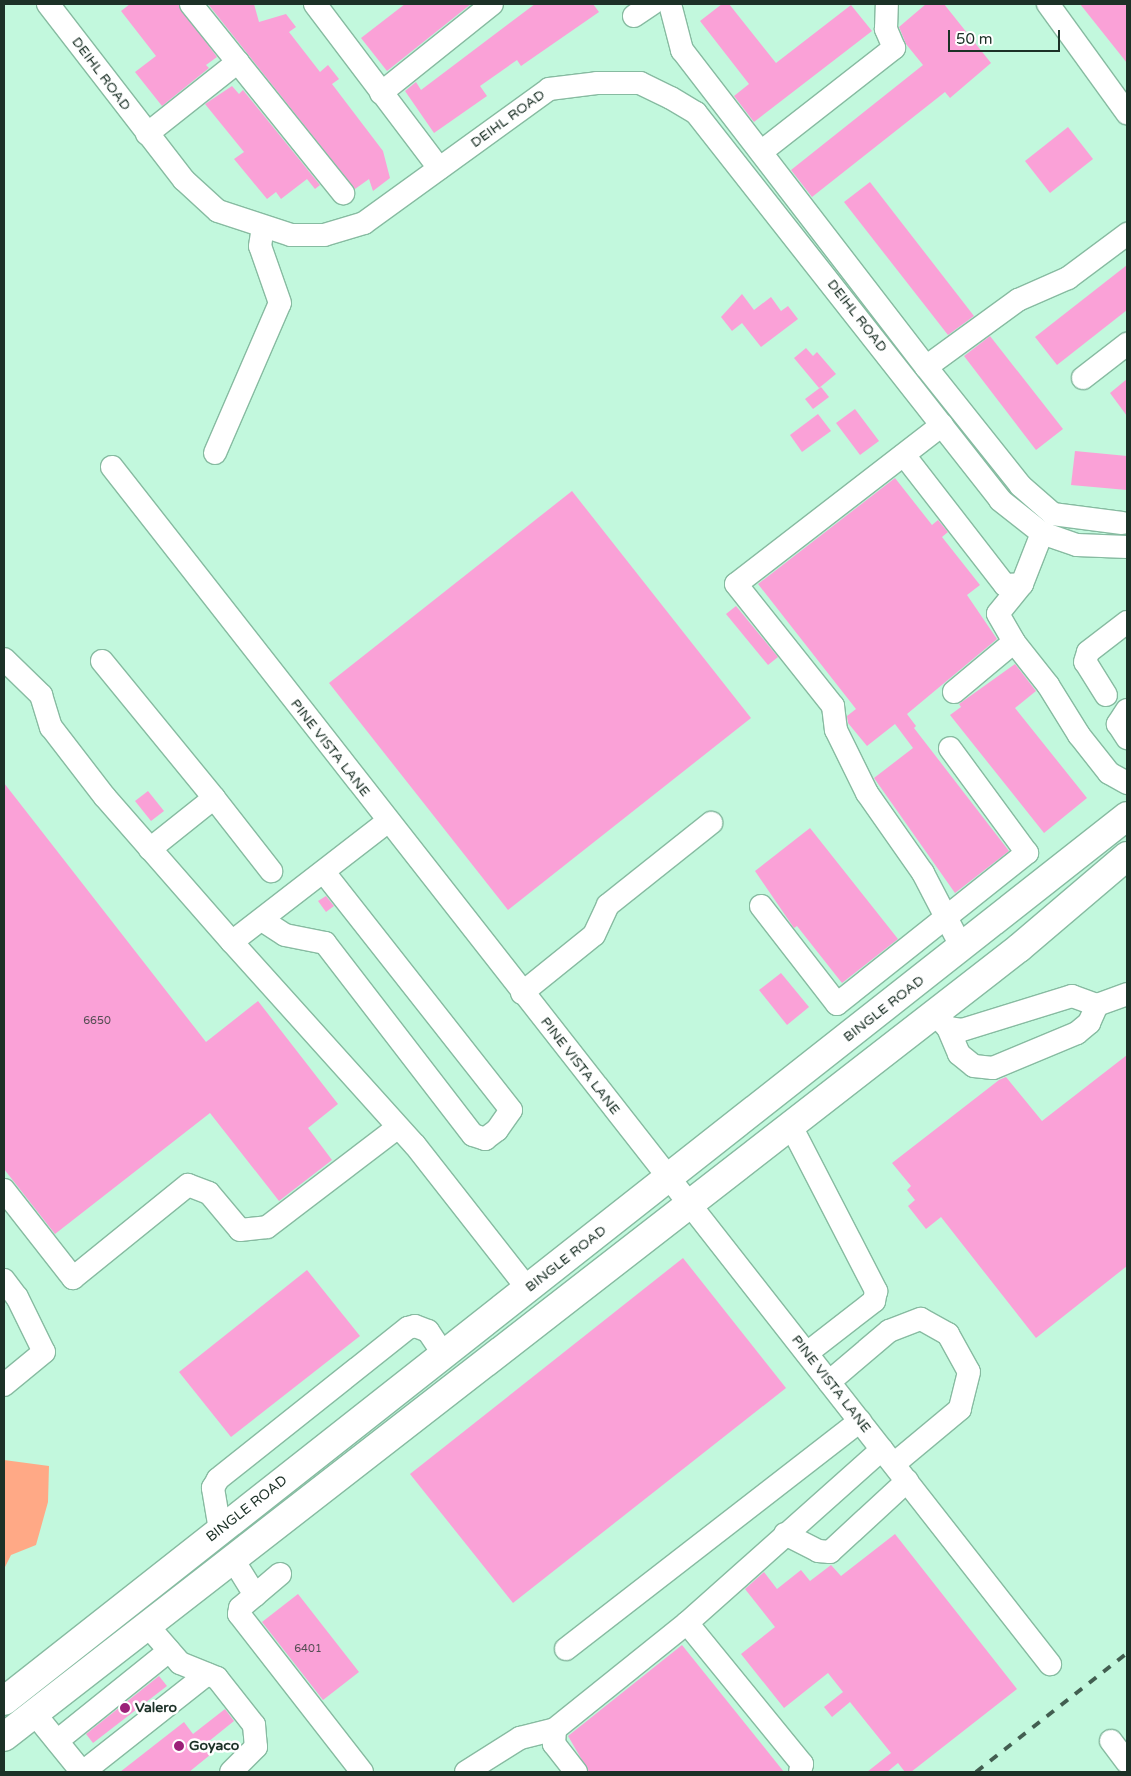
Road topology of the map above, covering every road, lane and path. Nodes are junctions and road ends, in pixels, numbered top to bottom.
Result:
1 (48, 4) edge
2 (191, 4) edge
3 (315, 4) edge
4 (492, 4) edge
5 (670, 4) edge
6 (886, 4) edge
7 (1048, 4) edge
8 (238, 62) junction
9 (381, 93) junction
10 (1127, 113) edge
11 (147, 134) junction
12 (761, 152) junction
13 (439, 168) junction
14 (343, 193) dead end
15 (263, 228) junction
16 (1127, 234) edge
17 (1127, 344) edge
18 (926, 367) junction
19 (1083, 378) dead end
20 (942, 425) junction
21 (215, 453) dead end
22 (904, 454) junction
23 (112, 467) dead end
24 (1122, 523) dead end
25 (1042, 533) junction
26 (1127, 547) edge
27 (1022, 584) junction
28 (1127, 622) edge
29 (1014, 642) junction
30 (4, 659) edge
31 (102, 661) dead end
32 (954, 692) dead end
33 (1106, 695) dead end
34 (1127, 710) edge
35 (1127, 738) edge
36 (950, 748) dead end
37 (1127, 783) edge
38 (214, 798) junction
39 (1127, 816) edge
40 (388, 822) junction
41 (711, 823) dead end
42 (150, 849) junction
43 (1027, 853) junction
44 (1127, 856) edge
45 (270, 871) dead end
46 (324, 872) junction
47 (1050, 880) junction
48 (761, 906) dead end
49 (947, 915) junction
50 (262, 920) junction
51 (232, 942) junction
52 (962, 948) junction
53 (912, 986) junction
54 (522, 992) junction
55 (1127, 994) edge
56 (837, 1004) junction
57 (1097, 1005) junction
58 (941, 1021) junction
59 (855, 1031) junction
60 (791, 1126) junction
61 (397, 1128) junction
62 (668, 1178) junction
63 (4, 1190) edge
64 (690, 1206) junction
65 (4, 1280) edge
66 (528, 1289) junction
67 (807, 1353) junction
68 (444, 1356) junction
69 (462, 1380) junction
70 (829, 1382) junction
71 (4, 1385) edge
72 (860, 1421) junction
73 (894, 1465) junction
74 (220, 1530) junction
75 (786, 1534) junction
76 (232, 1558) junction
77 (280, 1574) dead end
78 (255, 1595) junction
79 (687, 1623) junction
80 (147, 1625) junction
81 (566, 1649) dead end
82 (169, 1651) junction
83 (1050, 1664) dead end
84 (86, 1673) junction
85 (207, 1674) junction
86 (10, 1696) edge
87 (108, 1701) junction
88 (34, 1713) junction
89 (556, 1729) junction
90 (4, 1737) edge
91 (1111, 1741) dead end
92 (57, 1742) junction
93 (1127, 1762) edge
94 (82, 1772) edge
95 (231, 1772) edge
96 (362, 1772) edge
97 (466, 1772) edge
98 (576, 1772) edge
99 (800, 1772) edge

1 - 11 street, DEIHL ROAD
2 - 8 street
3 - 9 street
4 - 9 street
5 - 12 street
6 - 12 street
7 - 10 street
8 - 11 street
8 - 14 street
9 - 13 street
11 - 15 street, DEIHL ROAD
12 - 18 street
13 - 15 street, DEIHL ROAD
13 - 20 street, DEIHL ROAD
15 - 21 street
16 - 18 street
17 - 19 street
18 - 24 street
20 - 22 street
20 - 25 street, DEIHL ROAD
22 - 27 street
22 - 49 street
23 - 40 street, PINE VISTA LANE
25 - 26 street, DEIHL ROAD
25 - 27 street
27 - 29 street
28 - 33 street
29 - 32 street
29 - 37 street
30 - 42 street
31 - 38 street
34 - 35 street
36 - 43 street
38 - 42 street
38 - 45 street
39 - 47 main road, BINGLE ROAD
40 - 46 street
40 - 54 street, PINE VISTA LANE
41 - 54 street
42 - 51 street
43 - 47 street
43 - 49 street
44 - 58 main road
46 - 50 street
46 - 50 street
47 - 52 main road, BINGLE ROAD
48 - 56 street
49 - 52 street
49 - 56 street
50 - 51 street
51 - 61 street
52 - 53 main road, BINGLE ROAD
53 - 58 main road
53 - 59 main road, BINGLE ROAD
54 - 62 street, PINE VISTA LANE
55 - 57 street
56 - 59 street
57 - 58 street
57 - 58 street
58 - 60 main road
59 - 62 main road, BINGLE ROAD
60 - 64 main road
60 - 67 street
61 - 63 street
61 - 66 street
62 - 64 street, PINE VISTA LANE
62 - 66 main road, BINGLE ROAD
64 - 67 street, PINE VISTA LANE
64 - 69 main road
65 - 71 street
66 - 68 main road, BINGLE ROAD
67 - 70 street, PINE VISTA LANE
68 - 69 main road
68 - 74 main road, BINGLE ROAD
68 - 74 street
69 - 76 main road
70 - 72 street, PINE VISTA LANE
70 - 73 street
72 - 73 street, PINE VISTA LANE
72 - 81 street
73 - 75 street
73 - 75 street
73 - 83 street, PINE VISTA LANE
74 - 76 main road
74 - 86 main road, BINGLE ROAD
75 - 79 street
76 - 78 street
76 - 80 main road
77 - 78 street
78 - 96 street
79 - 89 street
79 - 99 street
80 - 82 street
80 - 84 main road
82 - 85 street
82 - 87 street
84 - 87 street
84 - 88 main road
85 - 94 street
85 - 95 street
86 - 88 main road
87 - 92 street
88 - 90 main road
88 - 92 street
89 - 97 street
89 - 98 street
91 - 93 street
92 - 94 street

